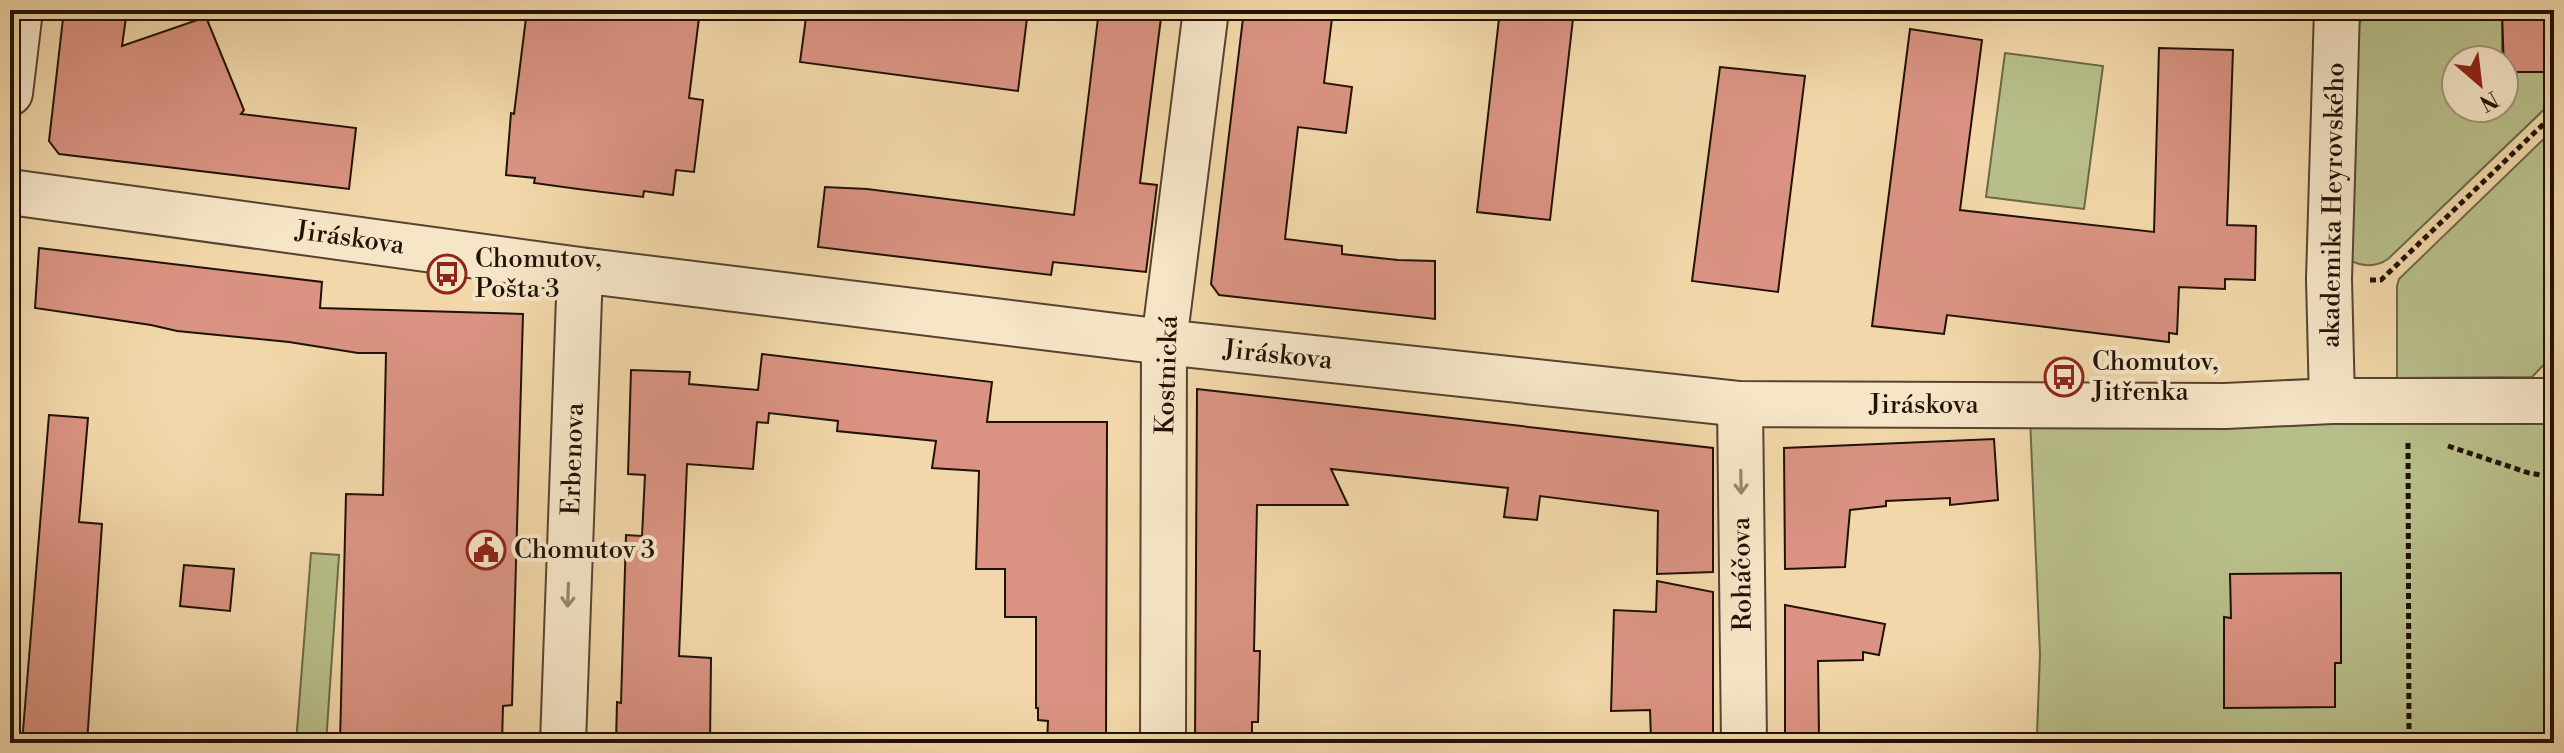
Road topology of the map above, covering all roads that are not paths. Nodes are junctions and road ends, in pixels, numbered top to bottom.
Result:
1 (20, 10) edge
2 (1206, 10) edge
3 (2337, 10) edge
4 (10, 93) edge
5 (10, 192) edge
6 (580, 270) junction
7 (1164, 342) junction
8 (2332, 401) junction
9 (2554, 401) edge
10 (1740, 404) junction
11 (563, 743) edge
12 (1163, 743) edge
13 (1744, 743) edge

1 - 4 street
2 - 7 street, Kostnická
3 - 8 street, akademika Heyrovského
5 - 6 street, Jiráskova
6 - 7 street, Jiráskova
6 -> 11 street, Erbenova
7 - 10 street, Jiráskova
7 - 12 street, Kostnická
8 - 9 street, Jiráskova
8 - 10 street, Jiráskova
10 -> 13 street, Roháčova

